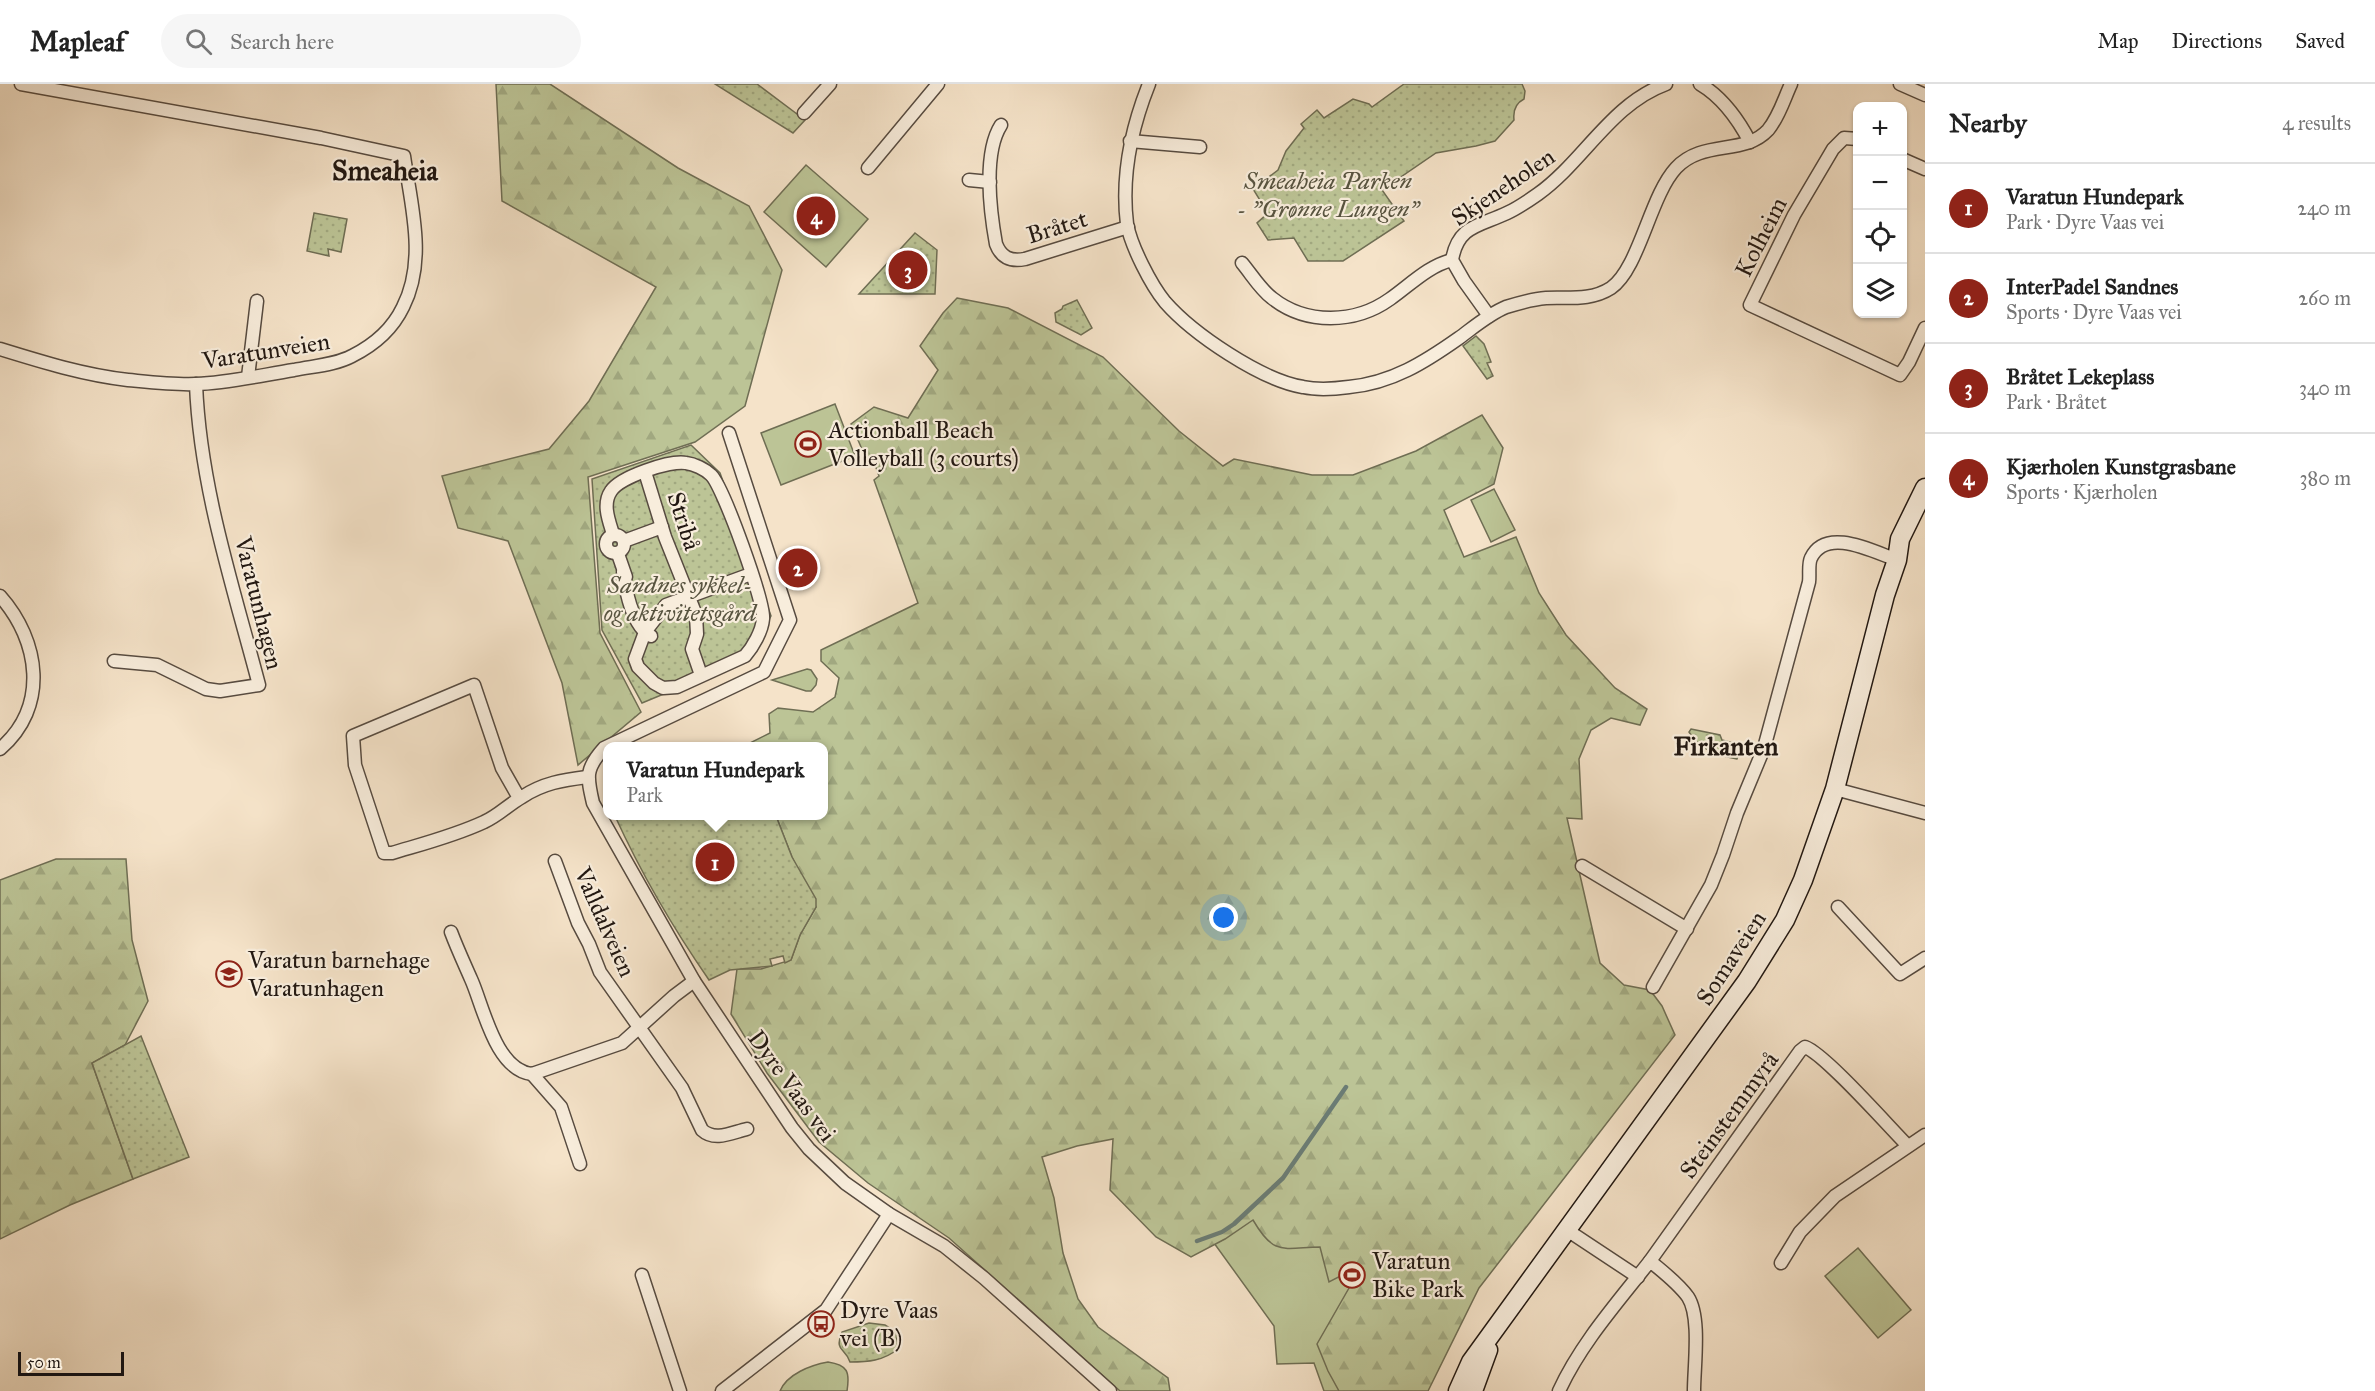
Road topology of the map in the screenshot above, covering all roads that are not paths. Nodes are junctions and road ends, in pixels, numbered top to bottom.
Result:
1 (21, 84) edge
2 (830, 84) edge
3 (938, 84) edge
4 (1149, 84) edge
5 (1666, 84) edge
6 (1700, 84) edge
7 (1791, 84) edge
8 (1900, 84) edge
9 (1913, 87) edge
10 (63, 88) edge
11 (1925, 95) edge
12 (804, 113) dead end
13 (1001, 125) dead end
14 (1853, 139) edge
15 (1130, 141) junction
16 (1750, 142) junction
17 (1200, 147) dead end
18 (1907, 161) edge
19 (868, 168) dead end
20 (1925, 169) edge
21 (969, 180) dead end
22 (990, 182) junction
23 (1128, 226) junction
24 (1452, 260) junction
25 (1242, 263) dead end
26 (257, 301) dead end
27 (1489, 316) junction
28 (1925, 328) edge
29 (0, 349) edge
30 (248, 377) junction
31 (196, 384) junction
32 (729, 433) dead end
33 (645, 472) junction
34 (1925, 488) edge
35 (1925, 512) edge
36 (662, 527) junction
37 (618, 538) junction
38 (618, 554) junction
39 (1897, 560) junction
40 (751, 574) junction
41 (0, 596) edge
42 (686, 597) junction
43 (648, 634) junction
44 (114, 662) dead end
45 (701, 675) junction
46 (613, 742) edge
47 (0, 749) edge
48 (603, 751) edge
49 (587, 777) junction
50 (1835, 789) junction
51 (519, 798) junction
52 (1925, 813) edge
53 (555, 861) dead end
54 (1582, 866) dead end
55 (1838, 907) dead end
56 (1687, 929) junction
57 (451, 932) dead end
58 (1925, 958) edge
59 (694, 981) junction
60 (1653, 987) dead end
61 (639, 1029) junction
62 (531, 1074) junction
63 (747, 1129) dead end
64 (1925, 1135) edge
65 (1908, 1146) junction
66 (580, 1164) dead end
67 (888, 1214) junction
68 (1567, 1230) junction
69 (1650, 1261) junction
70 (1781, 1263) dead end
71 (642, 1275) dead end
72 (1638, 1277) junction
73 (1496, 1329) junction
74 (680, 1391) edge
75 (722, 1391) edge
76 (1110, 1391) edge
77 (1458, 1391) edge
78 (1473, 1391) edge
79 (1559, 1391) edge
80 (1694, 1391) edge

1 - 10 street
2 - 12 street
3 - 19 street
4 - 15 street
5 - 24 street, Skjeneholen
6 - 16 street
7 - 16 street
8 - 9 street
9 - 11 street
10 - 30 street, Varatunveien
13 - 22 street, Bråtet
14 - 28 street, Kolheim
15 - 17 street
15 - 23 street
16 - 27 street
18 - 20 street
21 - 22 street
22 - 23 street, Bråtet
23 - 27 street
24 - 25 street, Skjeneholen
24 - 27 street, Skjeneholen
26 - 30 street
29 - 31 street, Varatunveien
30 - 31 street, Varatunveien
31 - 44 street, Varatunhagen
32 - 46 street
33 - 36 street, Stribå
33 - 37 street
33 - 40 street
34 - 39 main road, Somaveien
35 - 39 main road, Somaveien
36 - 37 street
36 - 42 street, Stribå
37 - 38 street
37 - 38 street
38 - 43 street
39 - 50 main road, Somaveien
39 - 56 street
40 - 42 street
40 - 45 street
41 - 47 street
42 - 43 street
42 - 45 street, Stribå
43 - 45 street
48 - 49 street
49 - 51 street
49 - 59 street, Dyre Vaas vei
50 - 52 street
50 - 68 main road, Somaveien
51 - 51 street
53 - 61 street, Valldalveien
54 - 56 street
55 - 58 street
56 - 60 street
57 - 62 street
59 - 61 street
59 - 67 street, Dyre Vaas vei
61 - 62 street
61 - 63 street, Valldalveien
62 - 66 street
64 - 65 street
65 - 69 street, Steinstemmyrå
65 - 70 street
67 - 75 street
67 - 76 street, Dyre Vaas vei
68 - 72 street
68 - 73 main road, Somaveien
69 - 72 street, Steinstemmyrå
69 - 80 street
71 - 74 street
72 - 79 street, Steinstemmyrå
73 - 77 main road, Somaveien
73 - 78 main road, Somaveien

